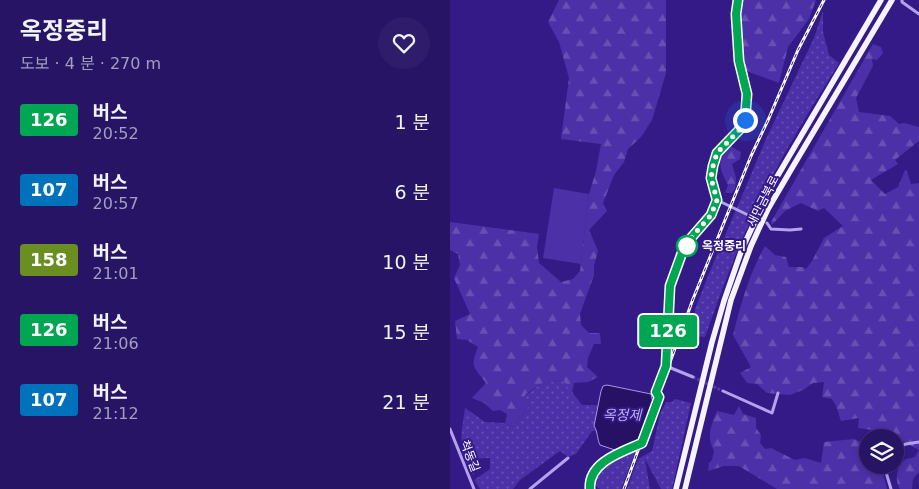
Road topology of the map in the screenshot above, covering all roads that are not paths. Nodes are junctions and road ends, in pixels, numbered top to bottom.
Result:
1 (738, 0) edge
2 (881, 0) edge
3 (892, 0) edge
4 (902, 0) edge
5 (919, 14) edge
6 (717, 200) junction
7 (748, 215) tunnel mouth
8 (767, 223) tunnel mouth
9 (801, 229) dead end
10 (666, 366) junction
11 (693, 377) tunnel mouth
12 (723, 391) tunnel mouth
13 (778, 393) dead end
14 (450, 429) edge
15 (919, 442) edge
16 (904, 445) edge
17 (568, 458) dead end
18 (886, 474) edge
19 (474, 489) edge
20 (530, 489) edge
21 (590, 489) edge
22 (676, 489) edge
23 (685, 489) edge
24 (891, 489) edge

1 - 6 street
2 - 22 highway, 새만금북로
3 - 23 highway, 새만금북로
4 - 5 street
6 - 7 street
6 - 10 street
8 - 9 street
10 - 11 street
10 - 21 street
12 - 13 street
14 - 19 street, 척동길
15 - 16 street
17 - 20 street
18 - 24 street

